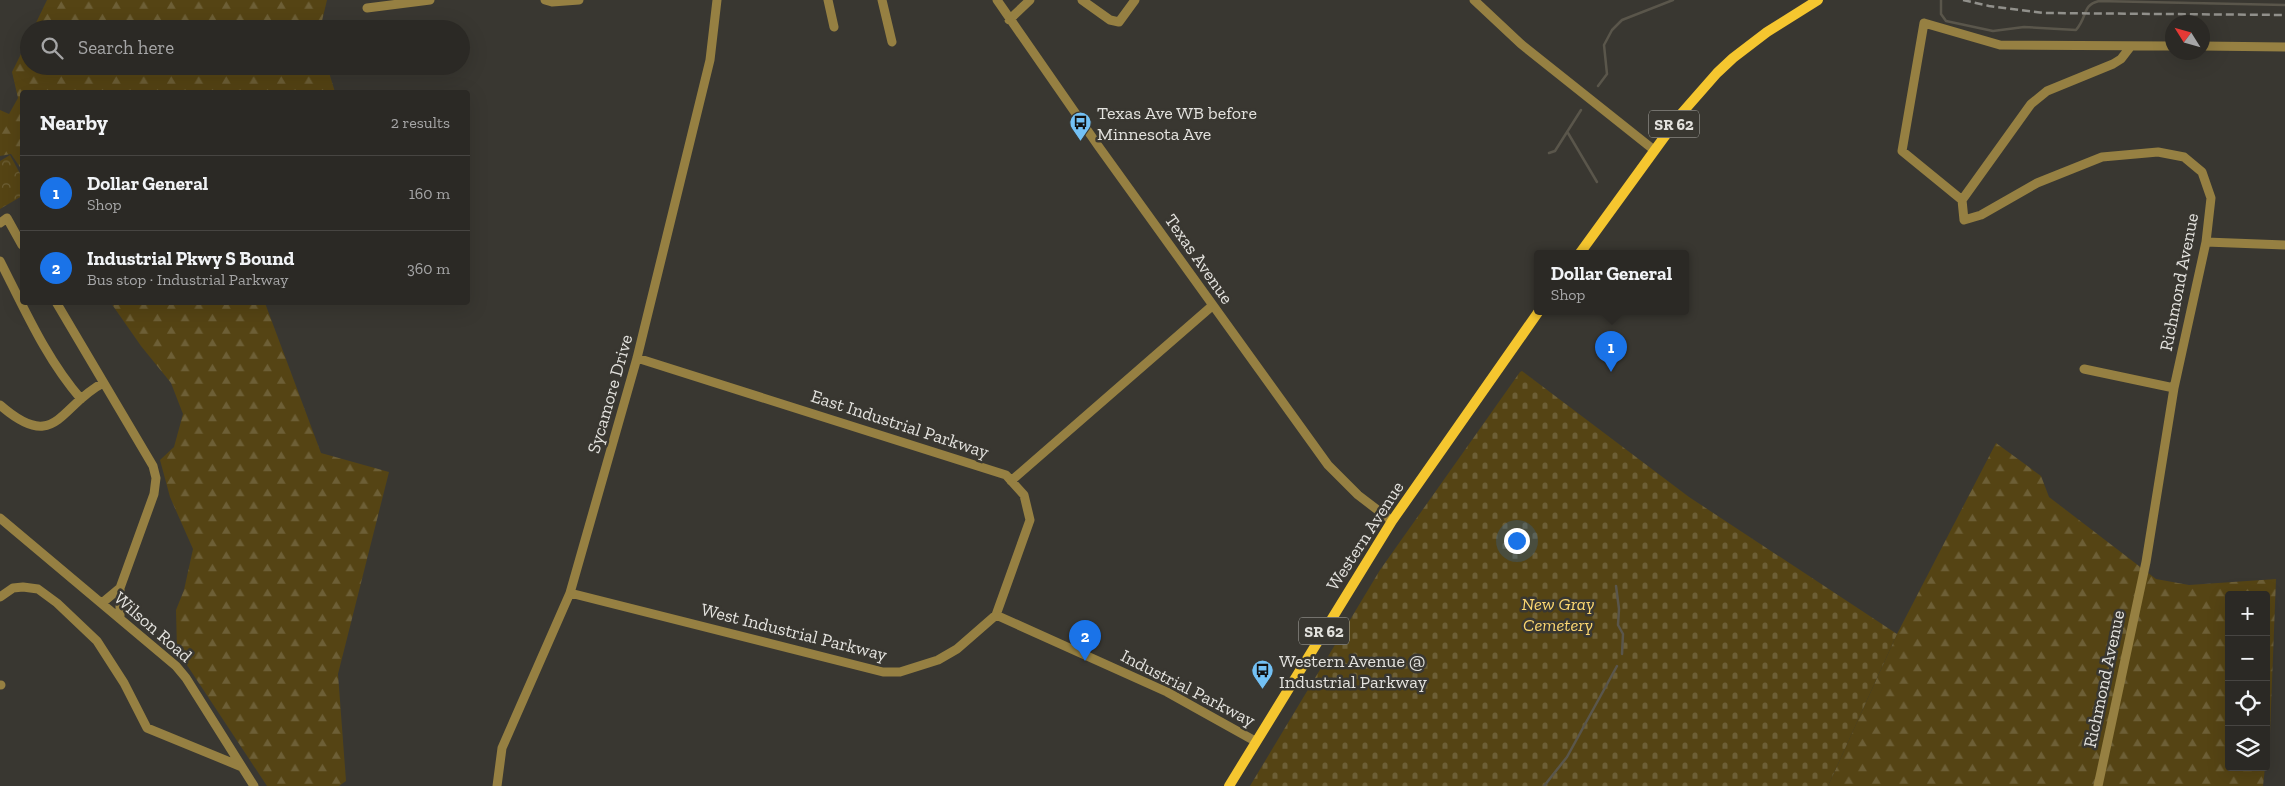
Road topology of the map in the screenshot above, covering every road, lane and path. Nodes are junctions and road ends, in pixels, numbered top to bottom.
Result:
1 (430, 0) edge
2 (545, 0) edge
3 (579, 0) edge
4 (717, 0) edge
5 (828, 0) edge
6 (882, 0) edge
7 (997, 0) edge
8 (1030, 0) edge
9 (1082, 0) edge
10 (1135, 0) edge
11 (1474, 0) edge
12 (1818, 0) edge
13 (367, 8) dead end
14 (1009, 20) junction
15 (834, 27) dead end
16 (892, 42) dead end
17 (2131, 46) junction
18 (2165, 46) edge
19 (2210, 46) edge
20 (2285, 46) edge
21 (1654, 150) junction
22 (1962, 200) junction
23 (0, 223) edge
24 (20, 241) edge
25 (2206, 242) junction
26 (2285, 245) edge
27 (1582, 250) edge
28 (0, 261) edge
29 (20, 302) edge
30 (22, 305) edge
31 (58, 305) edge
32 (1212, 306) junction
33 (1536, 315) edge
34 (637, 358) junction
35 (2084, 368) dead end
36 (103, 383) junction
37 (2174, 388) junction
38 (81, 399) junction
39 (0, 405) edge
40 (1011, 481) junction
41 (0, 518) edge
42 (1392, 521) junction
43 (120, 588) junction
44 (570, 593) junction
45 (0, 597) edge
46 (102, 604) junction
47 (996, 615) junction
48 (120, 619) junction
49 (1255, 741) junction
50 (242, 768) junction
51 (254, 786) edge
52 (497, 786) edge
53 (1229, 786) edge
54 (2098, 786) edge

1 - 13 street
2 - 3 street
4 - 34 street, Sycamore Drive
5 - 15 street
6 - 16 street
7 - 14 street, Texas Avenue
8 - 14 street
9 - 10 street
11 - 21 street
12 - 21 main road, SR 62
14 - 32 street, Texas Avenue
17 - 18 street
17 - 22 street
17 - 22 street
19 - 20 street
21 - 27 main road, SR 62
22 - 25 street, Richmond Avenue
23 - 24 street
25 - 26 street
25 - 37 street, Richmond Avenue
28 - 29 street
30 - 38 street
31 - 36 street
32 - 40 street
32 - 42 street, Texas Avenue
33 - 42 main road, Western Avenue / SR 62
34 - 40 street, East Industrial Parkway
34 - 44 street, Sycamore Drive
35 - 37 street
36 - 38 street
36 - 43 street
37 - 54 street, Richmond Avenue
38 - 39 street
40 - 47 street, East Industrial Parkway
41 - 46 street, Wilson Road
42 - 49 main road, Western Avenue / SR 62
43 - 46 street
43 - 48 street
44 - 47 street, West Industrial Parkway
44 - 52 street, Sycamore Drive
45 - 50 street
46 - 48 street, Wilson Road
47 - 49 street, Industrial Parkway
48 - 50 street, Wilson Road
49 - 53 main road, Western Avenue / SR 62
50 - 51 street, Wilson Road

